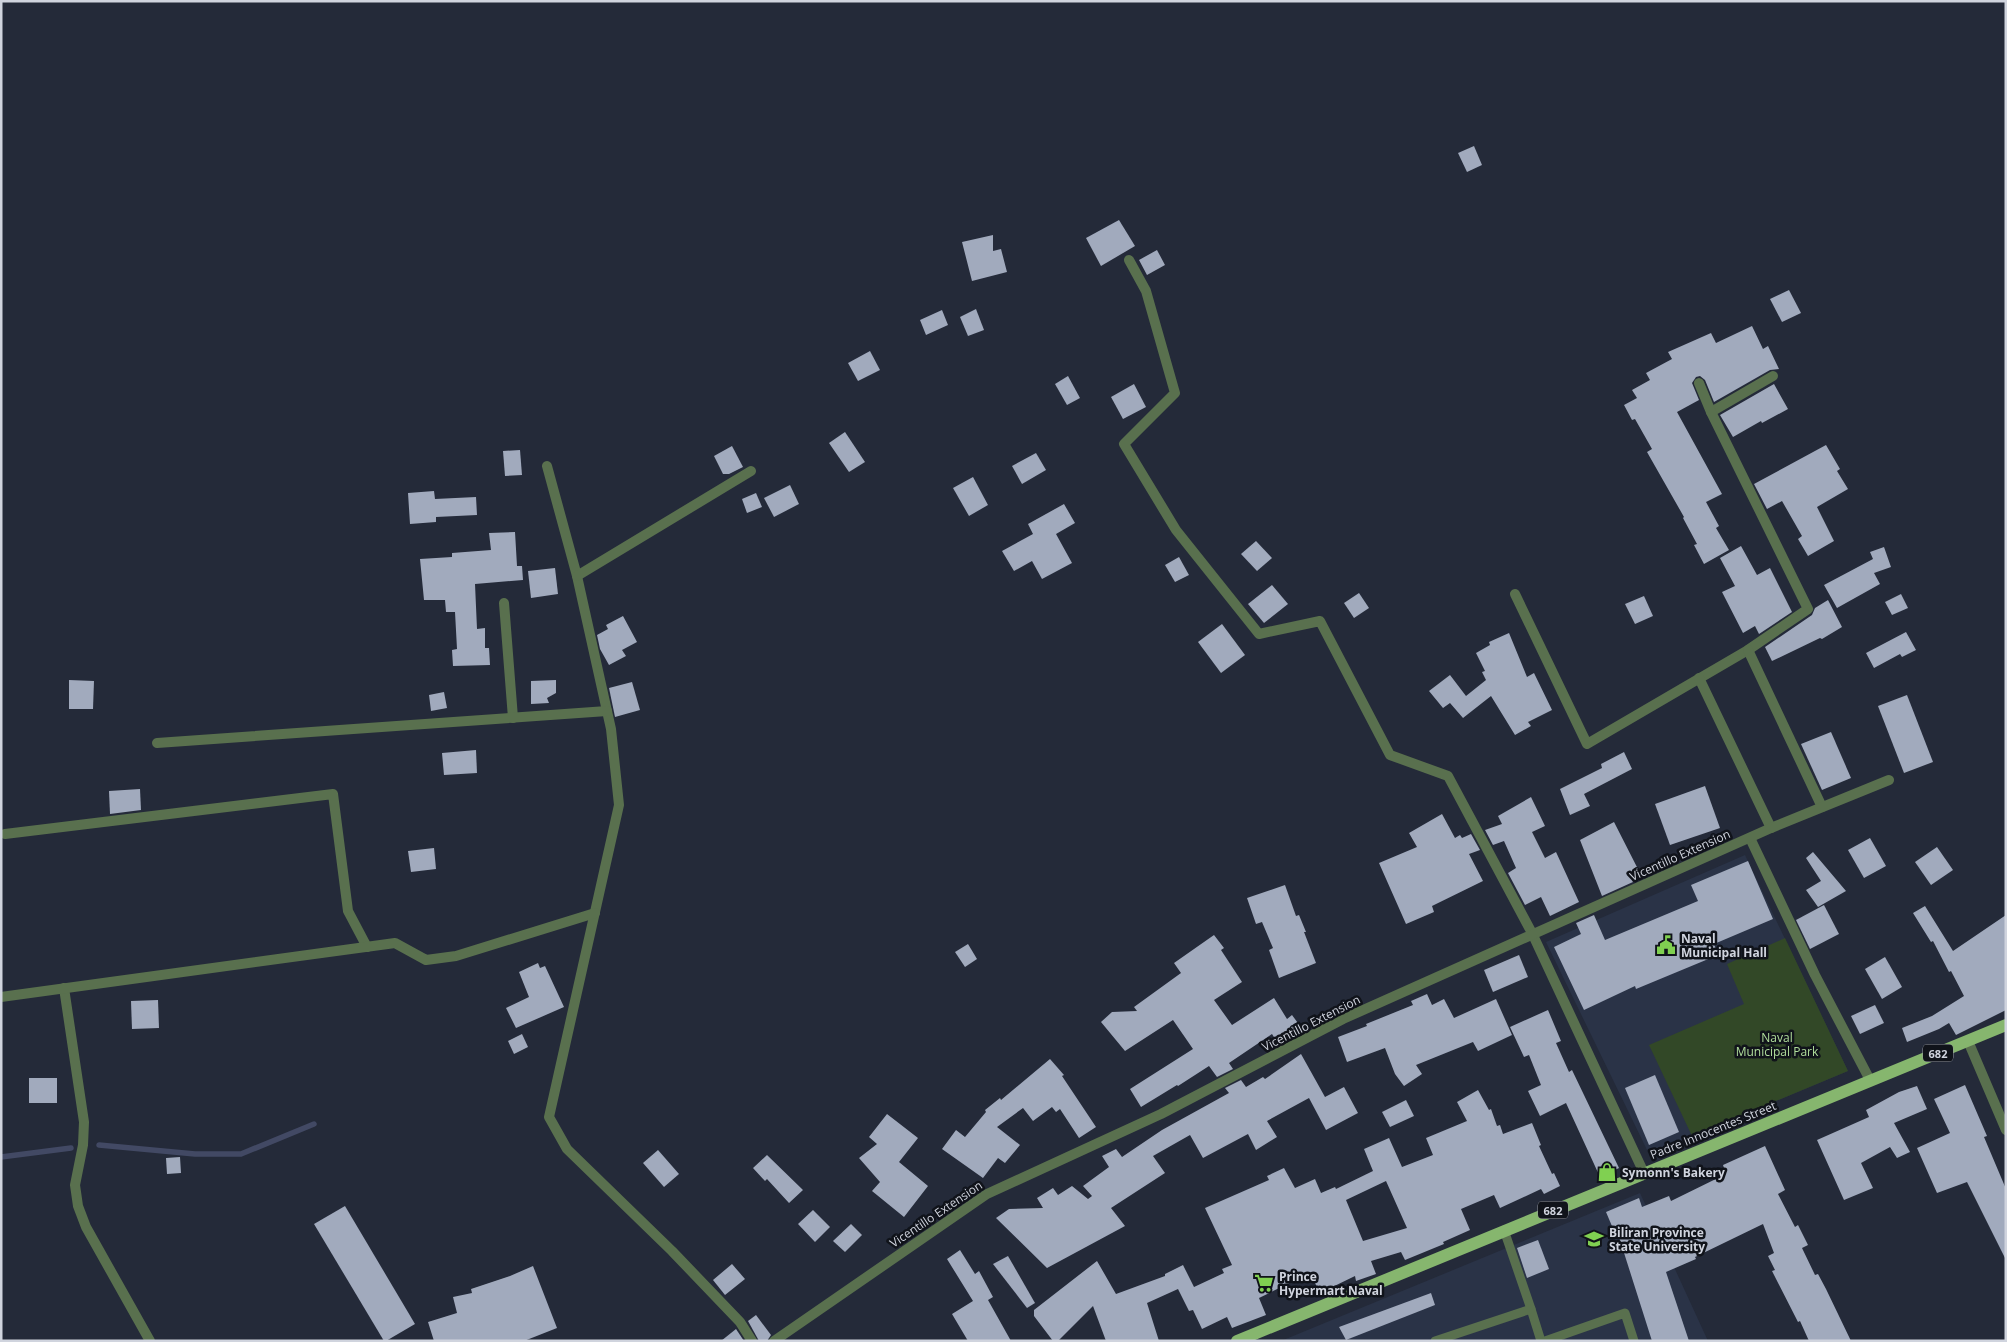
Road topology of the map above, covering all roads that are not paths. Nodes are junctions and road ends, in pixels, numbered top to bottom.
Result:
1 (1129, 260) dead end
2 (1774, 376) dead end
3 (1699, 383) dead end
4 (1711, 412) junction
5 (547, 466) dead end
6 (751, 471) dead end
7 (577, 576) junction
8 (1515, 594) dead end
9 (504, 603) dead end
10 (1748, 650) junction
11 (1698, 678) junction
12 (607, 711) junction
13 (513, 718) junction
14 (158, 743) dead end
15 (1889, 780) dead end
16 (1822, 807) junction
17 (1771, 828) junction
18 (5, 834) dead end
19 (1750, 838) junction
20 (595, 913) junction
21 (1532, 934) junction
22 (367, 947) junction
23 (64, 988) junction
24 (1, 997) edge
25 (2006, 1025) edge
26 (1968, 1041) junction
27 (1870, 1080) junction
28 (2006, 1130) edge
29 (1644, 1173) junction
30 (1504, 1230) junction
31 (1530, 1309) junction
32 (150, 1341) edge
33 (752, 1341) edge
34 (774, 1341) edge
35 (1236, 1341) edge
36 (1435, 1341) edge
37 (1541, 1341) edge
38 (1545, 1341) edge
39 (1634, 1341) edge

1 - 21 street
2 - 4 street
3 - 4 street
4 - 10 street
5 - 7 street
6 - 7 street
7 - 12 street
8 - 11 street
9 - 13 street
10 - 11 street
10 - 16 street
11 - 17 street
12 - 13 street
12 - 20 street
13 - 14 street
15 - 16 street, Vicentillo Extension
16 - 17 street, Vicentillo Extension
17 - 19 street, Vicentillo Extension
18 - 22 street
19 - 21 street, Vicentillo Extension
19 - 27 street
20 - 22 street
20 - 33 street
21 - 29 street
21 - 34 street, Vicentillo Extension
22 - 23 street
23 - 24 street
23 - 32 street
25 - 26 main road, Padre Innocentes Street / 682
26 - 27 main road, Padre Innocentes Street / 682
26 - 28 street
27 - 29 main road, Padre Innocentes Street / 682
29 - 30 main road, Padre Innocentes Street / 682
30 - 31 lane
30 - 35 main road, Padre Innocentes Street / 682
31 - 36 lane
31 - 37 lane
38 - 39 lane

